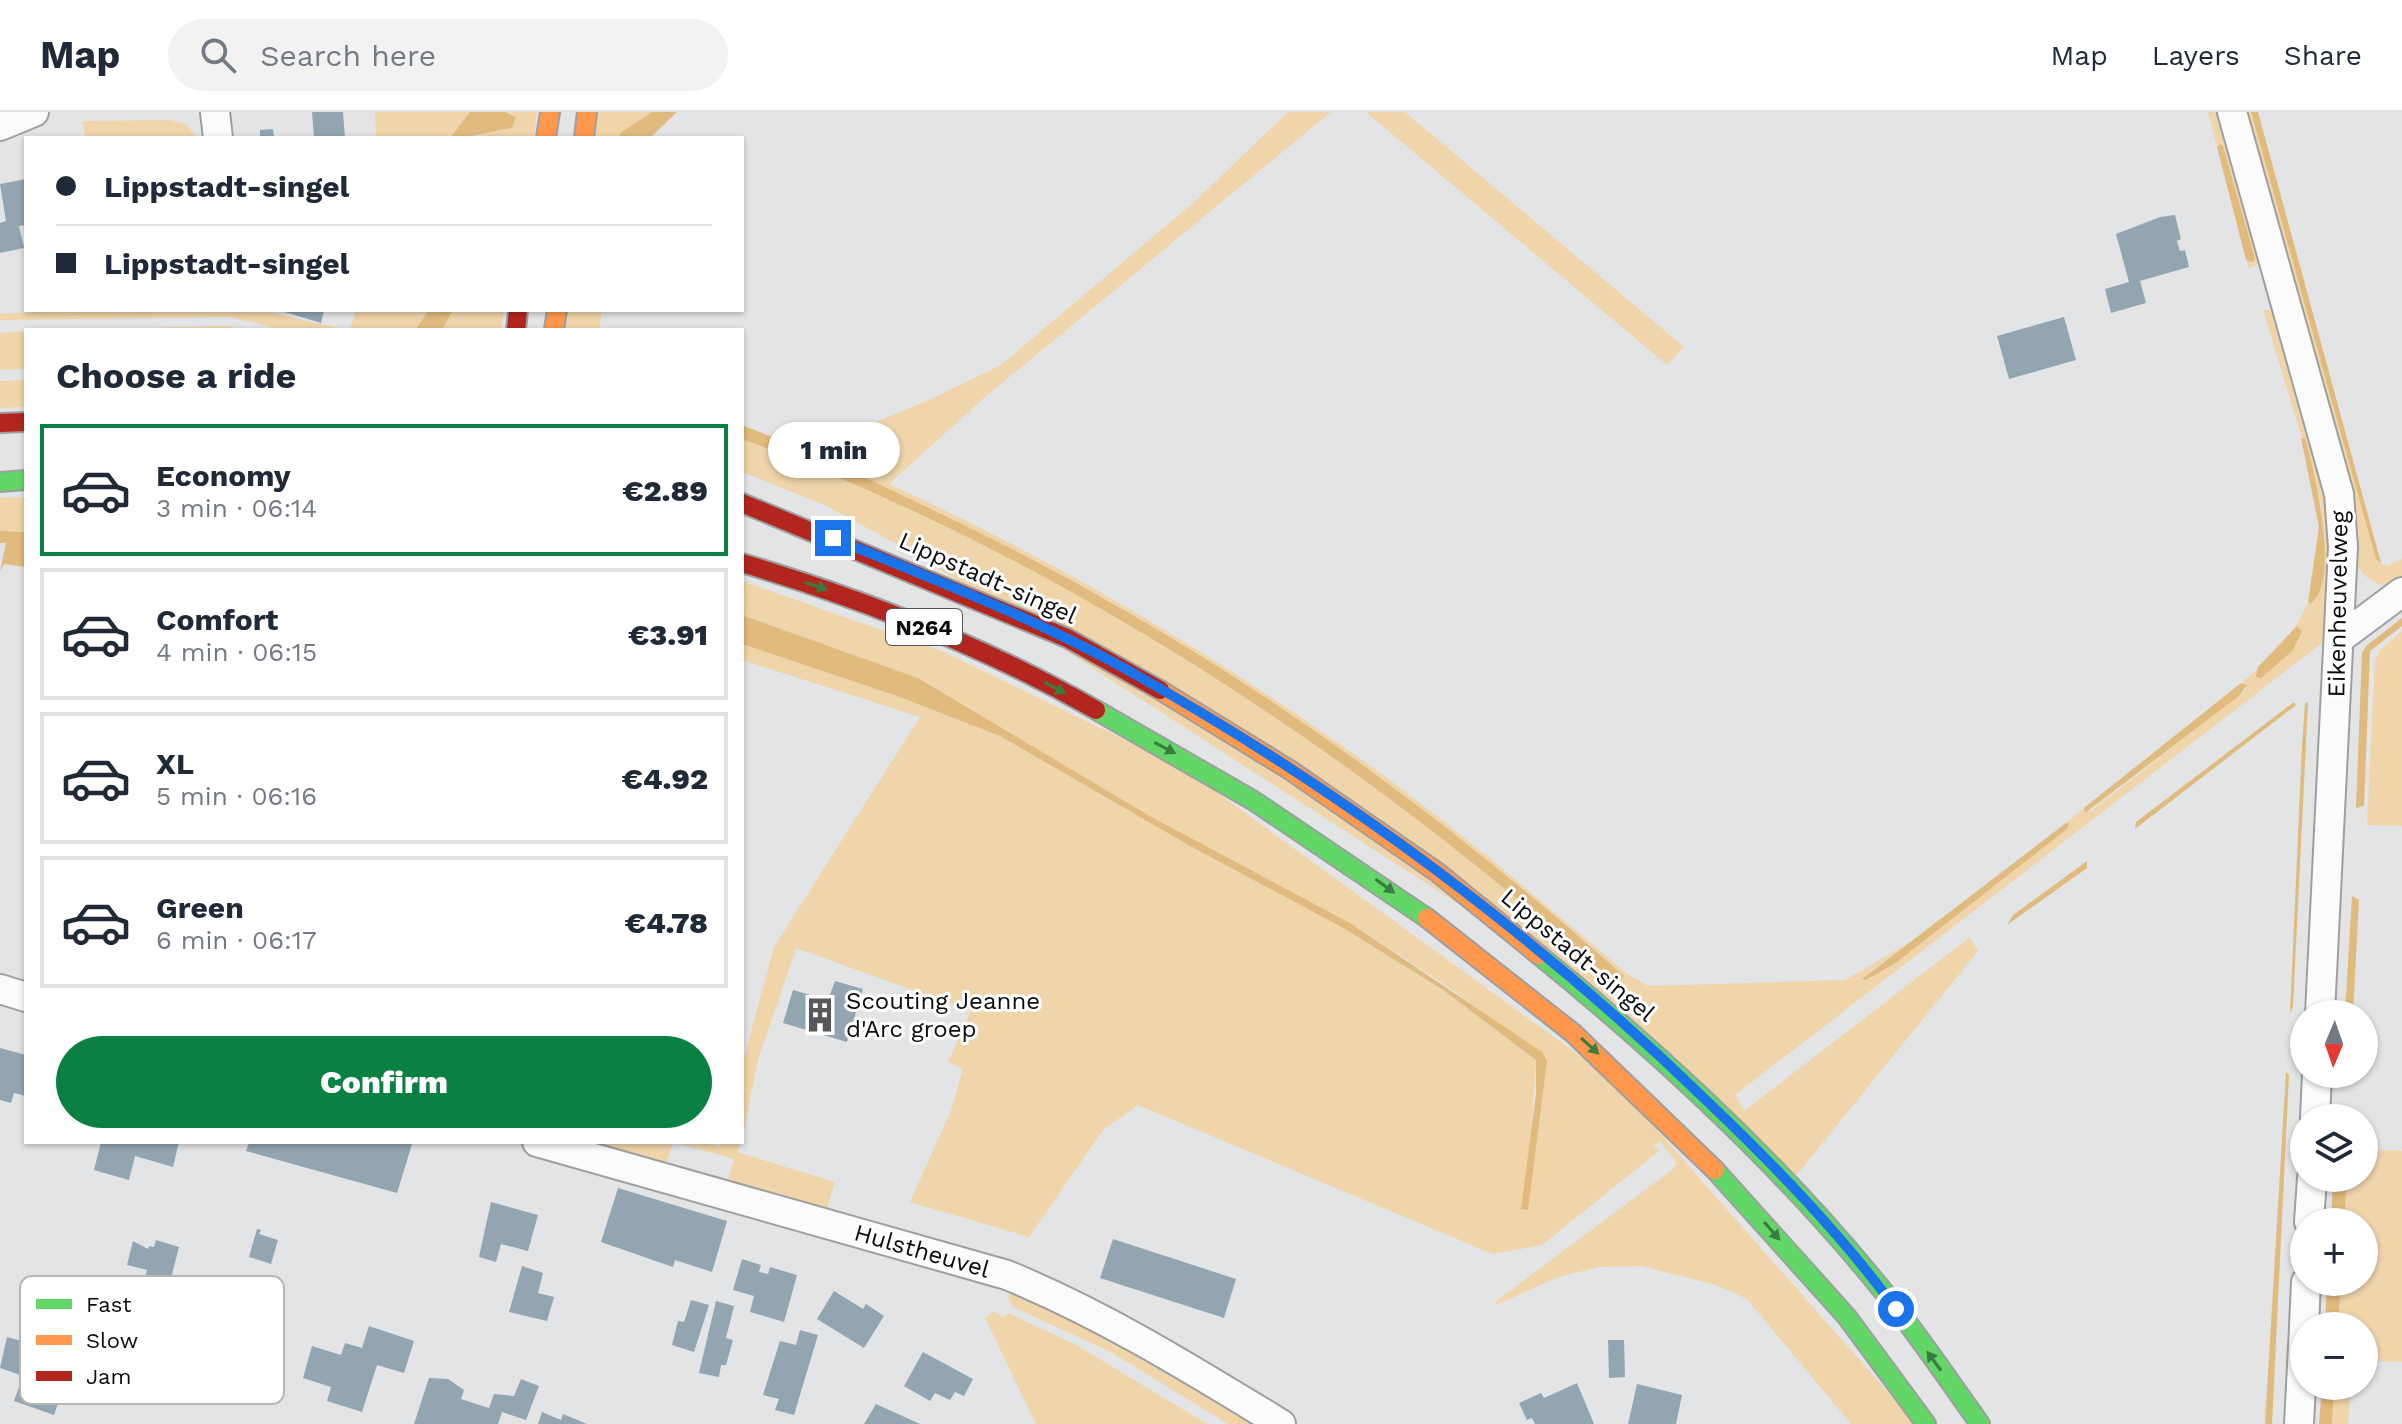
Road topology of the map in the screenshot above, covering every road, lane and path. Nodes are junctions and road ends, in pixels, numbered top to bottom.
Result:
1 (34, 112) edge
2 (215, 112) edge
3 (550, 112) edge
4 (587, 112) edge
5 (2232, 112) edge
6 (0, 126) edge
7 (218, 136) edge
8 (546, 136) edge
9 (584, 136) edge
10 (24, 422) edge
11 (0, 423) edge
12 (24, 480) edge
13 (0, 482) edge
14 (744, 504) edge
15 (744, 564) edge
16 (2402, 592) edge
17 (2339, 639) junction
18 (0, 989) edge
19 (24, 996) edge
20 (2321, 1000) edge
21 (544, 1144) edge
22 (2300, 1400) edge
23 (1281, 1424) edge
24 (1926, 1424) edge
25 (1980, 1424) edge
26 (2299, 1424) edge

1 - 6 street
2 - 7 street
3 - 8 main road
4 - 9 main road
5 - 17 street, Eikenheuvelweg
10 - 11 main road
12 - 13 main road
25 -> 14 main road, Lippstadt-singel / N264
15 -> 24 main road, N264
16 - 17 street
17 - 20 street, Eikenheuvelweg
18 - 19 street
21 - 23 street, Hulstheuvel
22 - 26 street

